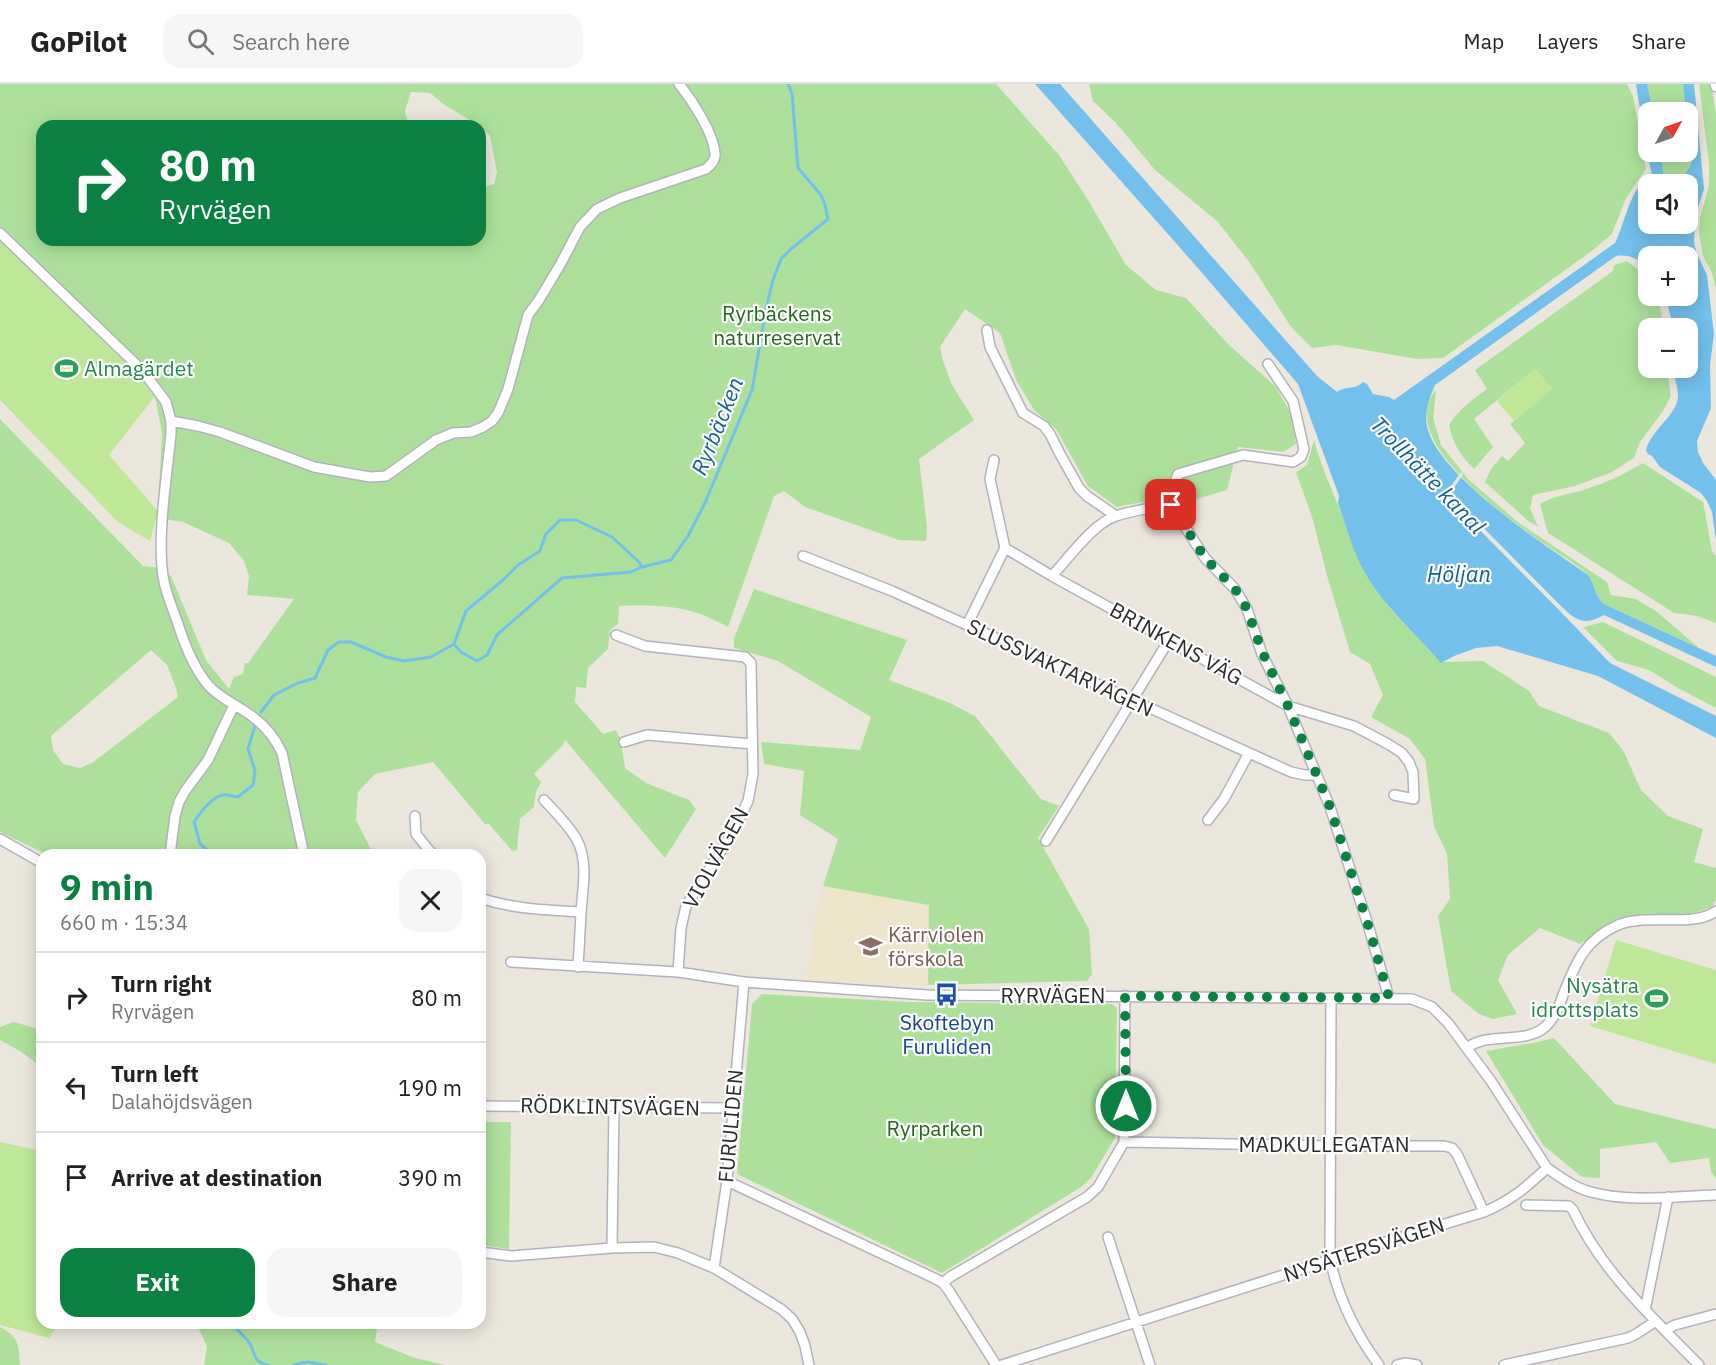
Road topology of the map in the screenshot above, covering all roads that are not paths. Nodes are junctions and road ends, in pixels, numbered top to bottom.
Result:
1 (679, 84) edge
2 (0, 233) edge
3 (987, 330) dead end
4 (1268, 364) dead end
5 (171, 421) junction
6 (993, 460) dead end
7 (1171, 505) junction
8 (1116, 516) junction
9 (1005, 548) junction
10 (803, 556) dead end
11 (1052, 576) junction
12 (967, 625) junction
13 (616, 635) dead end
14 (1169, 640) junction
15 (1133, 701) junction
16 (234, 705) junction
17 (1288, 706) junction
18 (624, 742) dead end
19 (752, 744) junction
20 (1249, 753) junction
21 (1317, 775) junction
22 (1394, 795) dead end
23 (544, 800) dead end
24 (415, 816) dead end
25 (1208, 820) dead end
26 (0, 839) edge
27 (1046, 841) dead end
28 (171, 849) edge
29 (303, 849) edge
30 (427, 849) edge
31 (36, 860) edge
32 (486, 900) edge
33 (1716, 911) edge
34 (581, 912) junction
35 (511, 962) dead end
36 (578, 966) junction
37 (678, 972) junction
38 (744, 982) junction
39 (1125, 996) junction
40 (1331, 998) junction
41 (1389, 998) junction
42 (1467, 1048) junction
43 (486, 1106) edge
44 (614, 1107) junction
45 (734, 1108) junction
46 (1124, 1142) junction
47 (1330, 1146) junction
48 (1546, 1168) junction
49 (727, 1181) junction
50 (1716, 1196) edge
51 (1668, 1197) junction
52 (1526, 1205) dead end
53 (1484, 1212) junction
54 (1108, 1237) dead end
55 (612, 1248) junction
56 (486, 1253) edge
57 (1330, 1259) junction
58 (714, 1268) junction
59 (943, 1283) junction
60 (1645, 1310) junction
61 (1716, 1314) edge
62 (1656, 1321) junction
63 (1136, 1323) junction
64 (1665, 1330) junction
65 (809, 1365) edge
66 (996, 1365) edge
67 (1002, 1365) edge
68 (1150, 1365) edge
69 (1379, 1365) edge
70 (1397, 1365) edge
71 (1417, 1365) edge
72 (1504, 1365) edge
73 (1699, 1365) edge

1 - 5 street
2 - 5 street
3 - 8 street
4 - 7 street
5 - 16 street
6 - 9 street
7 - 8 street
7 - 17 street
8 - 11 street
9 - 11 street, BRINKENS VÄG
9 - 12 street
10 - 12 street, SLUSSVAKTARVÄGEN
11 - 14 street, BRINKENS VÄG
12 - 15 street, SLUSSVAKTARVÄGEN
13 - 19 street, VIOLVÄGEN
14 - 15 street
14 - 17 street, BRINKENS VÄG
15 - 20 street, SLUSSVAKTARVÄGEN
15 - 27 street
16 - 28 street
16 - 29 street
17 - 21 street
17 - 22 street, BRINKENS VÄG
18 - 19 street
19 - 37 street, VIOLVÄGEN
20 - 21 street, SLUSSVAKTARVÄGEN
20 - 25 street
21 - 41 street
23 - 34 street
24 - 30 street
26 - 31 street
32 - 34 street
33 - 42 street
34 - 36 street
35 - 36 street, RYRVÄGEN
36 - 37 street, RYRVÄGEN
37 - 38 street, RYRVÄGEN
38 - 39 street, RYRVÄGEN
38 - 45 street, FURULIDEN
39 - 40 street, RYRVÄGEN
39 - 46 street
40 - 41 street, RYRVÄGEN
40 - 47 street
41 - 42 street, RYRVÄGEN
42 - 48 street, RYRVÄGEN
43 - 44 street, RÖDKLINTSVÄGEN
44 - 45 street, RÖDKLINTSVÄGEN
44 - 55 street
45 - 49 street, FURULIDEN
46 - 47 street, MADKULLEGATAN
46 - 59 street
47 - 53 street, MADKULLEGATAN
47 - 57 street
48 - 51 street
48 - 53 street, NYSÄTERSVÄGEN
49 - 58 street, FURULIDEN
49 - 59 street
50 - 51 street
51 - 60 street
52 - 60 street
53 - 57 street, NYSÄTERSVÄGEN
54 - 63 street
55 - 56 street
55 - 58 street
57 - 63 street, NYSÄTERSVÄGEN
57 - 69 street
58 - 65 street
59 - 66 street
60 - 62 street
61 - 64 street
62 - 64 street
62 - 72 street
63 - 67 street, NYSÄTERSVÄGEN
63 - 68 street
64 - 73 street
70 - 71 street

